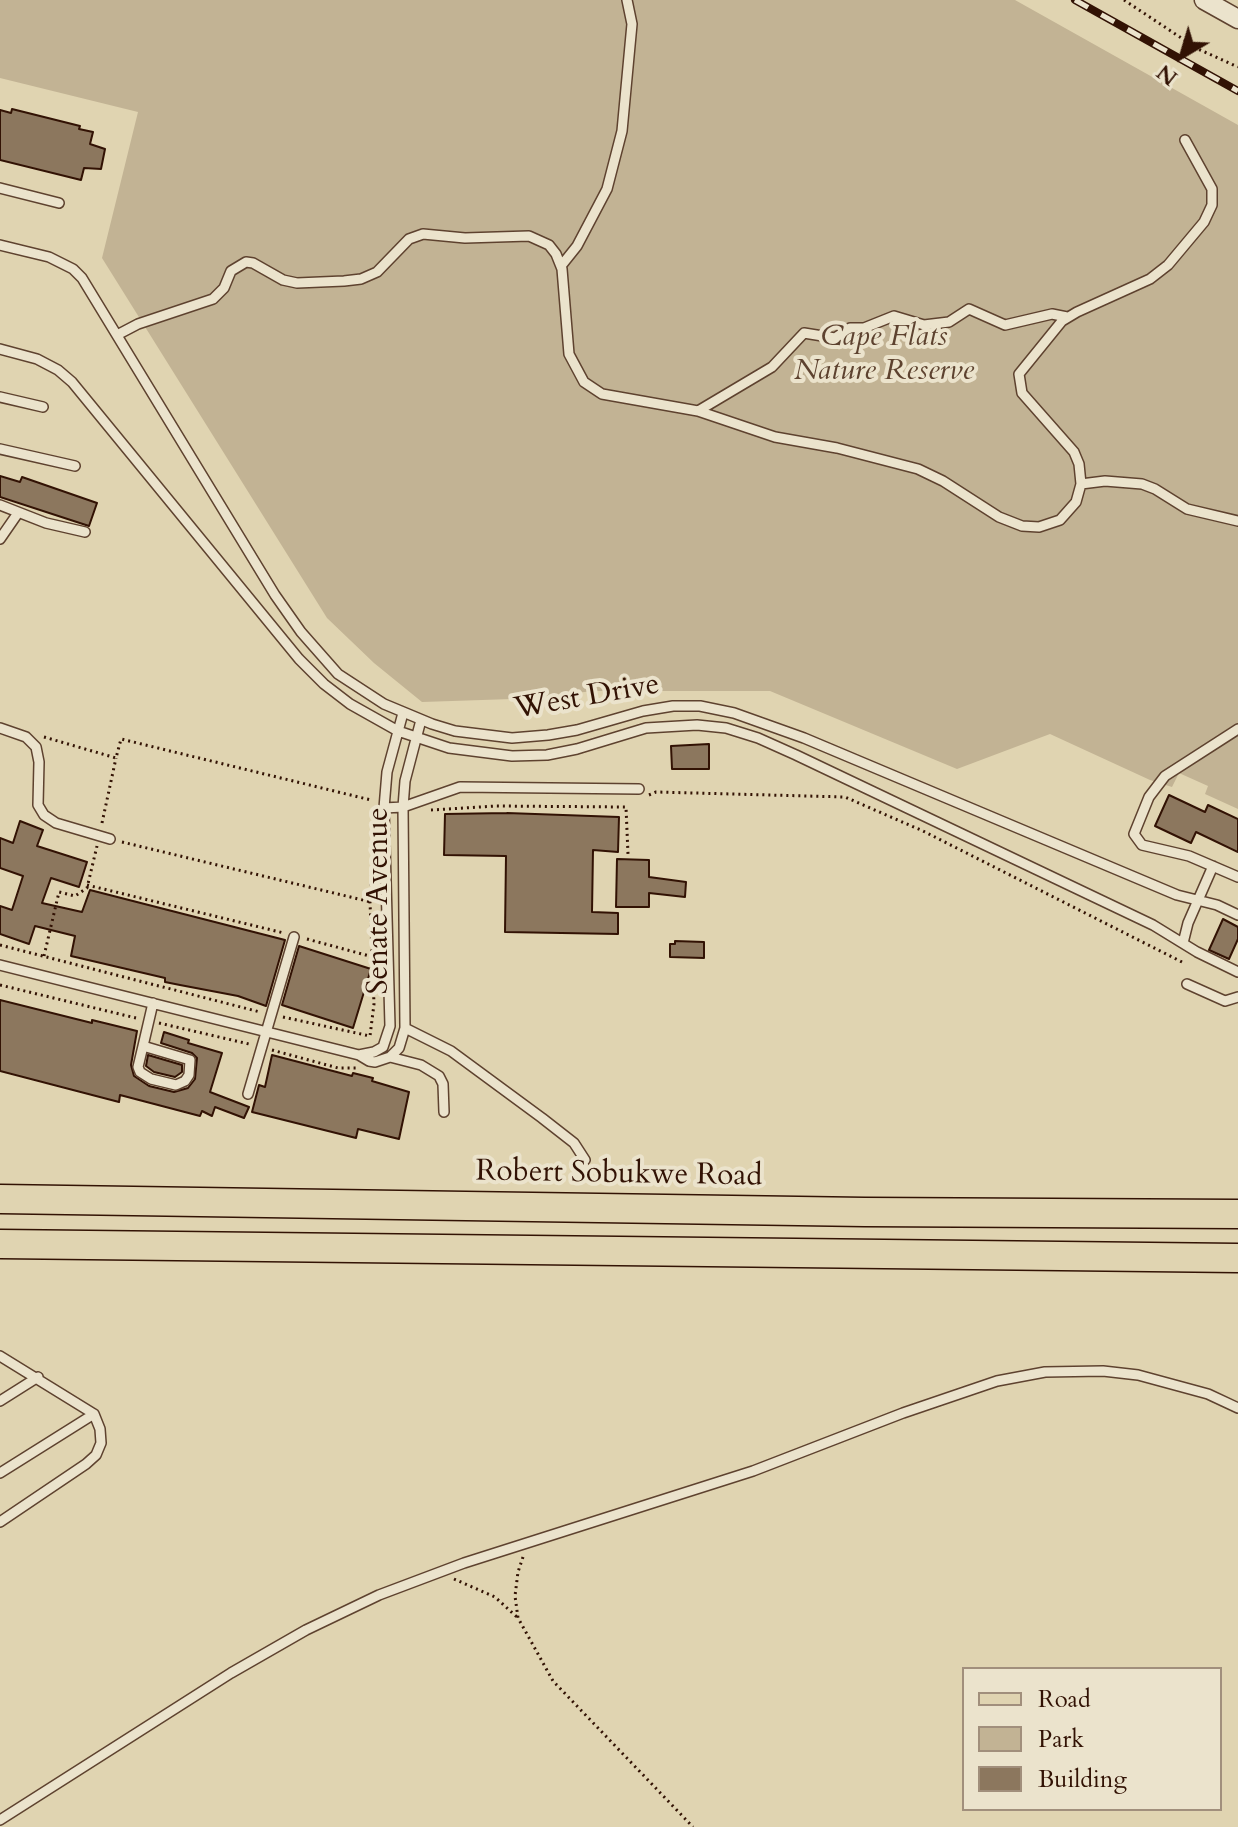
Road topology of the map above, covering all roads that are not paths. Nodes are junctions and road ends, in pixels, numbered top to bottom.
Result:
1 (627, 0) edge
2 (1204, 0) edge
3 (1238, 19) edge
4 (1185, 140) dead end
5 (0, 188) edge
6 (59, 203) dead end
7 (0, 245) edge
8 (561, 266) junction
9 (1067, 317) junction
10 (117, 335) junction
11 (0, 349) edge
12 (0, 397) edge
13 (43, 407) dead end
14 (698, 411) junction
15 (0, 449) edge
16 (75, 466) dead end
17 (1081, 484) junction
18 (0, 505) edge
19 (18, 513) junction
20 (1238, 521) edge
21 (85, 532) dead end
22 (0, 539) edge
23 (403, 713) junction
24 (421, 720) junction
25 (0, 728) edge
26 (1238, 729) edge
27 (398, 731) junction
28 (416, 738) junction
29 (642, 793) road end
30 (380, 804) junction
31 (403, 807) junction
32 (110, 839) road end
33 (1213, 866) junction
34 (1238, 877) edge
35 (1197, 901) junction
36 (1238, 915) edge
37 (387, 934) junction
38 (405, 934) junction
39 (296, 937) road end
40 (1183, 943) junction
41 (0, 965) edge
42 (1238, 972) edge
43 (1187, 984) dead end
44 (1238, 997) edge
45 (153, 1003) junction
46 (405, 1028) junction
47 (268, 1031) junction
48 (143, 1046) junction
49 (359, 1055) junction
50 (390, 1057) junction
51 (248, 1094) dead end
52 (444, 1112) dead end
53 (585, 1160) dead end
54 (0, 1199) edge
55 (1238, 1214) edge
56 (0, 1244) edge
57 (1238, 1258) edge
58 (0, 1356) edge
59 (38, 1377) junction
60 (0, 1401) edge
61 (1238, 1408) edge
62 (94, 1414) junction
63 (0, 1473) edge
64 (0, 1522) edge
65 (0, 1820) edge

1 - 8 lane
2 - 3 street
4 - 9 lane
5 - 6 lane
7 - 10 lane, West Drive
8 - 10 lane
8 - 14 lane
9 - 14 lane
9 - 17 lane
10 - 23 lane, West Drive
11 - 27 lane, West Drive
12 - 13 lane
14 - 17 lane
15 - 16 lane
17 - 20 lane
18 - 19 lane
19 - 21 lane
19 - 22 lane
23 - 24 lane, West Drive
23 - 27 lane, Senate Avenue
24 - 28 lane, Senate Avenue
24 - 35 lane, West Drive
25 - 32 lane
26 - 33 lane
27 - 28 lane, West Drive
27 - 30 lane, Senate Avenue
28 - 31 lane, Senate Avenue
28 - 40 lane, West Drive
29 - 31 lane
30 - 31 lane
30 - 37 lane, Senate Avenue
31 - 38 lane, Senate Avenue
33 - 34 lane
33 - 35 lane
35 - 36 lane, West Drive
35 - 40 lane
37 - 38 lane
37 - 49 lane, Senate Avenue
38 - 46 lane, Senate Avenue
39 - 47 lane
40 - 42 lane, West Drive
41 - 45 lane
43 - 44 lane
45 - 47 lane
45 - 48 lane
46 - 50 lane, Senate Avenue
46 - 53 lane
47 - 49 lane
47 - 51 lane
48 - 48 lane
49 - 50 lane
50 - 52 lane
54 - 55 main road, Robert Sobukwe Road
56 - 57 main road
58 - 59 lane
59 - 60 lane
59 - 62 lane
61 - 65 lane
62 - 63 lane
62 - 64 lane

